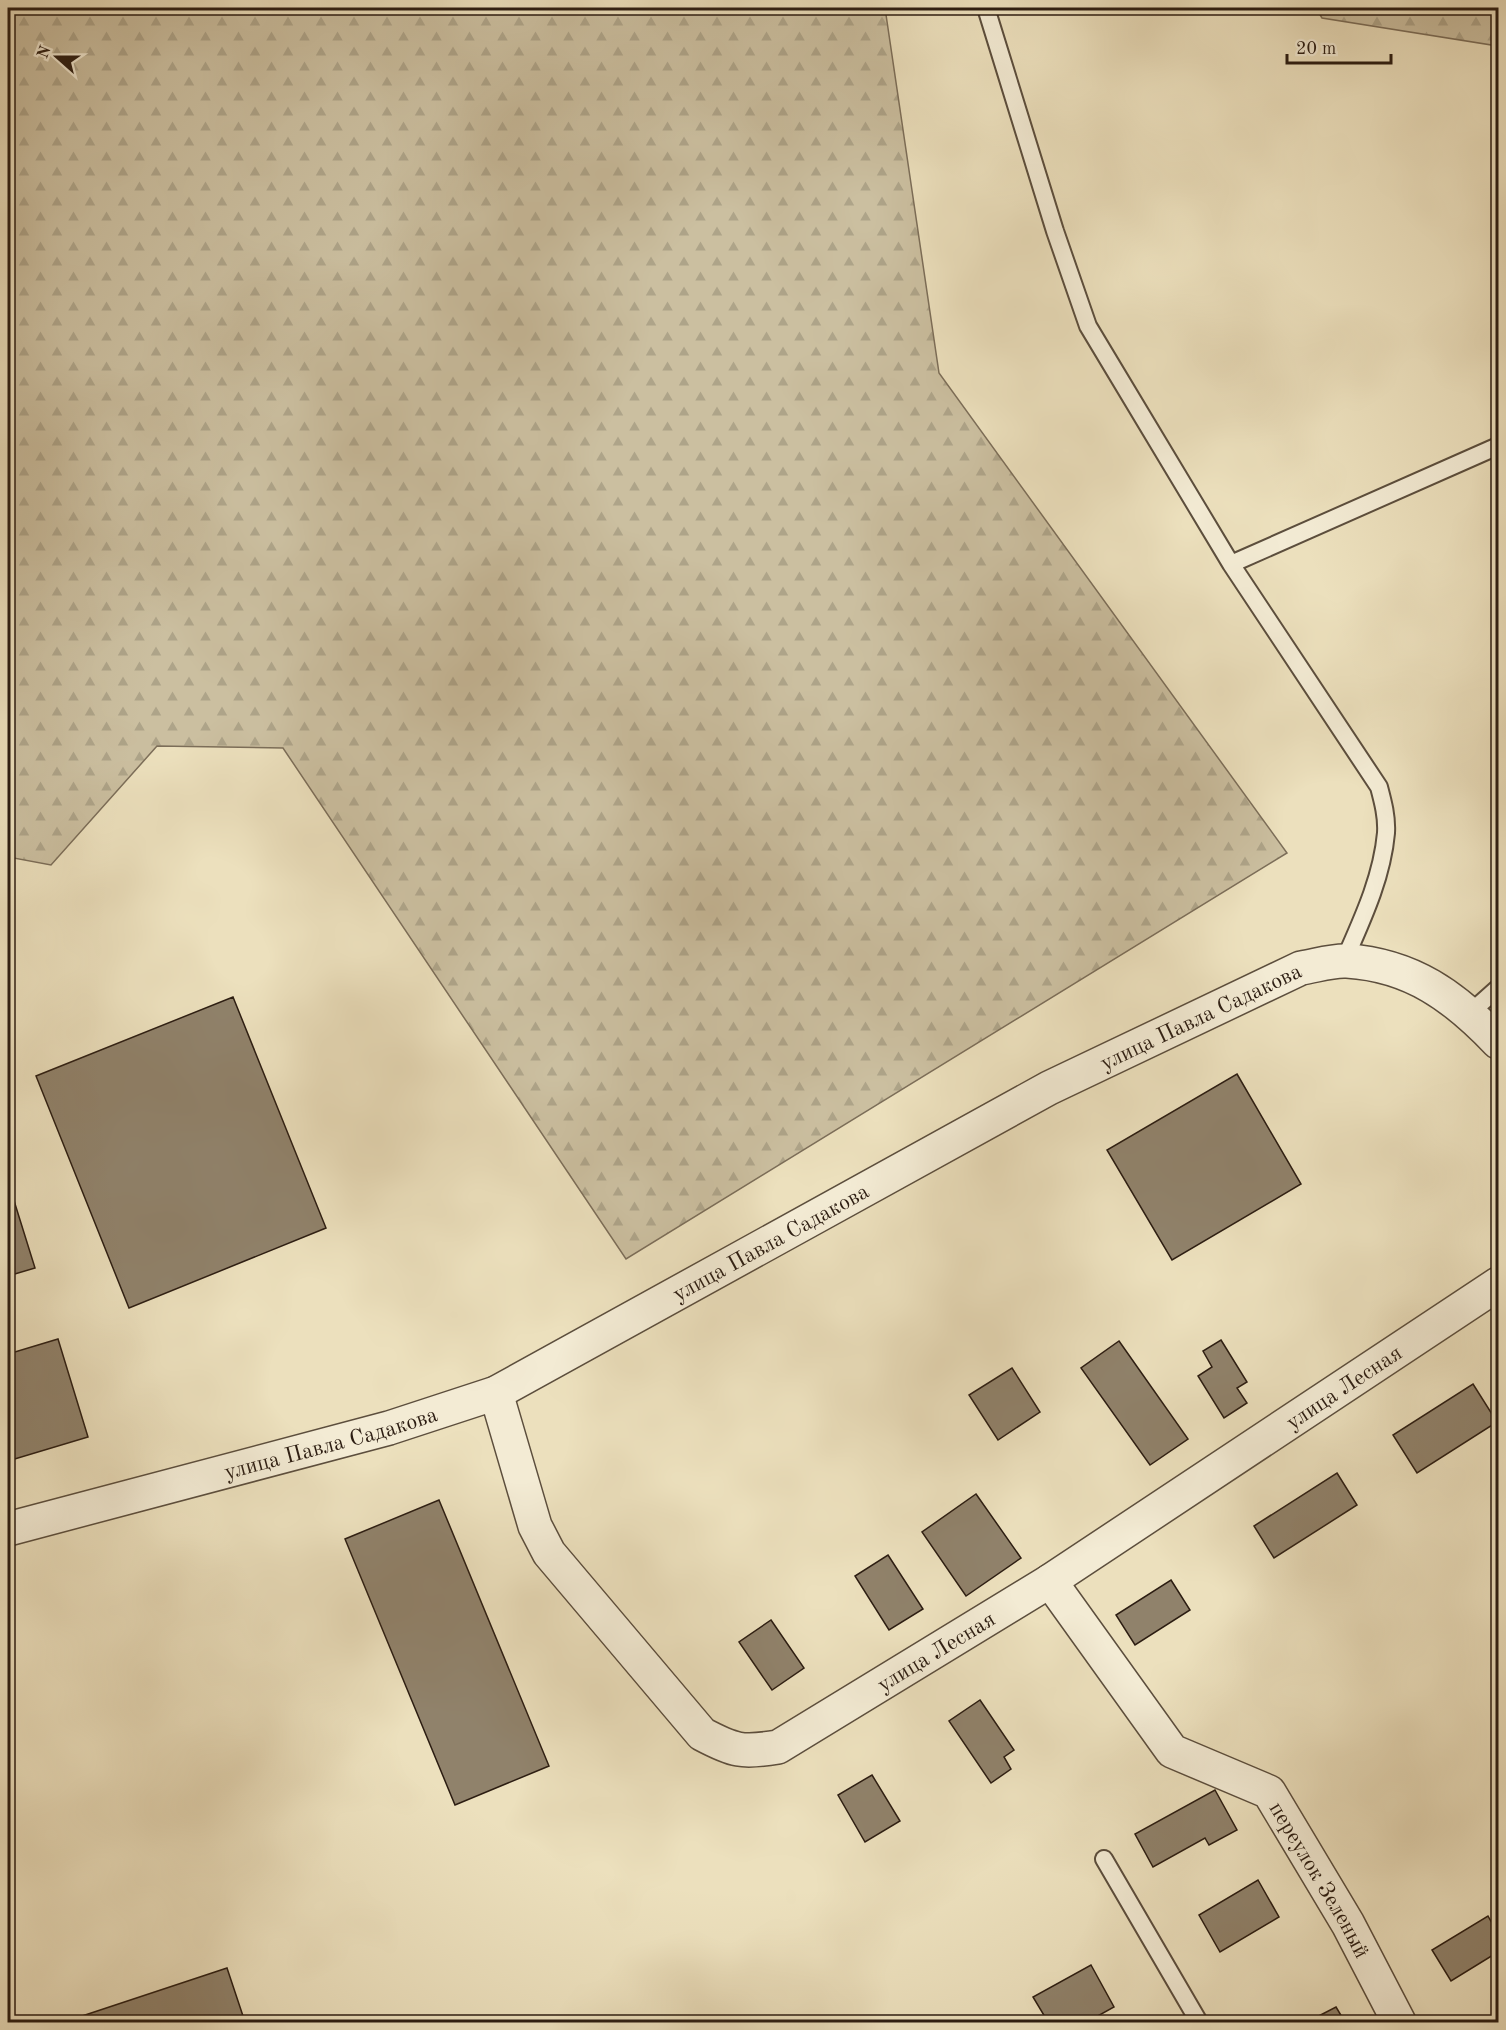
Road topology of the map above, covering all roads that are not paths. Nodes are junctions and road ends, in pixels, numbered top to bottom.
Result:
1 (986, 8) edge
2 (1498, 446) edge
3 (1231, 564) junction
4 (1344, 961) junction
5 (1498, 988) edge
6 (1470, 1013) junction
7 (1498, 1042) edge
8 (1498, 1284) edge
9 (496, 1393) junction
10 (8, 1529) edge
11 (1050, 1581) junction
12 (1104, 1859) dead end
13 (1200, 2022) edge
14 (1399, 2022) edge

1 - 3 lane
2 - 3 lane
3 - 4 lane
4 - 6 street, улица Павла Садакова
4 - 9 street, улица Павла Садакова
5 - 6 lane
6 - 7 street, улица Павла Садакова
8 - 11 street, улица Лесная
9 - 10 street, улица Павла Садакова
9 - 11 street, улица Лесная
11 - 14 street, переулок Зеленый
12 - 13 lane

